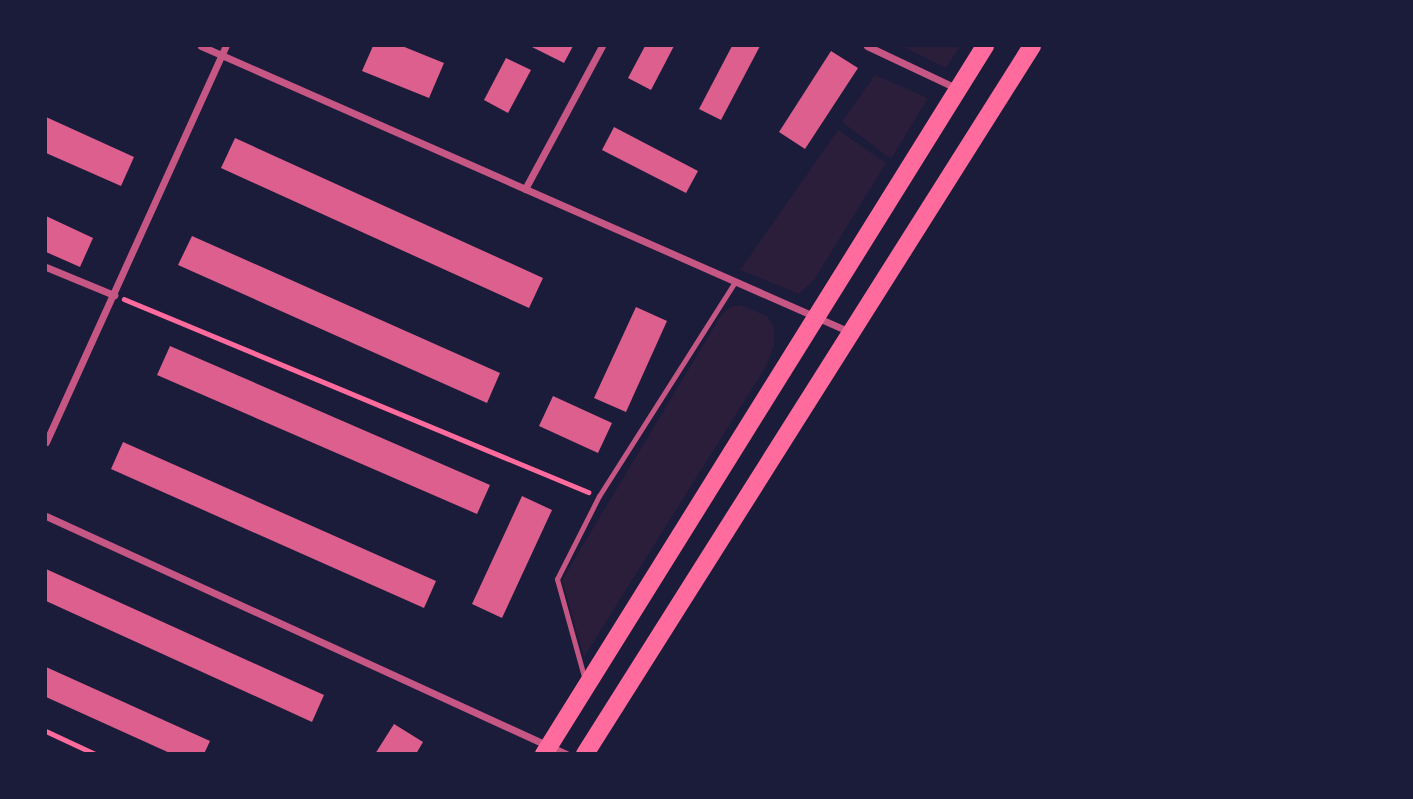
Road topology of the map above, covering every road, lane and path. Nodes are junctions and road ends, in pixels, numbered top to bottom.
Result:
1 (201, 46) edge
2 (226, 46) edge
3 (602, 46) edge
4 (867, 46) edge
5 (985, 46) edge
6 (1032, 46) edge
7 (222, 55) junction
8 (958, 89) junction
9 (525, 189) junction
10 (46, 267) edge
11 (736, 282) junction
12 (114, 295) junction
13 (814, 317) junction
14 (852, 333) junction
15 (46, 442) edge
16 (599, 496) junction
17 (46, 516) edge
18 (586, 683) junction
19 (46, 731) edge
20 (547, 749) edge
21 (95, 754) edge
22 (566, 754) edge
23 (585, 754) edge

1 - 7 street
2 - 7 street
3 - 9 street
4 - 8 street
5 - 8 main road
6 - 14 main road
7 - 9 street
7 - 12 street
8 - 13 main road
9 - 11 street
10 - 12 street
11 - 13 street
11 - 16 lane
12 - 15 street
12 - 16 path
13 - 14 street
13 - 18 main road
14 - 23 main road
16 - 18 lane
17 - 20 street
18 - 20 main road
19 - 21 path
20 - 22 street

